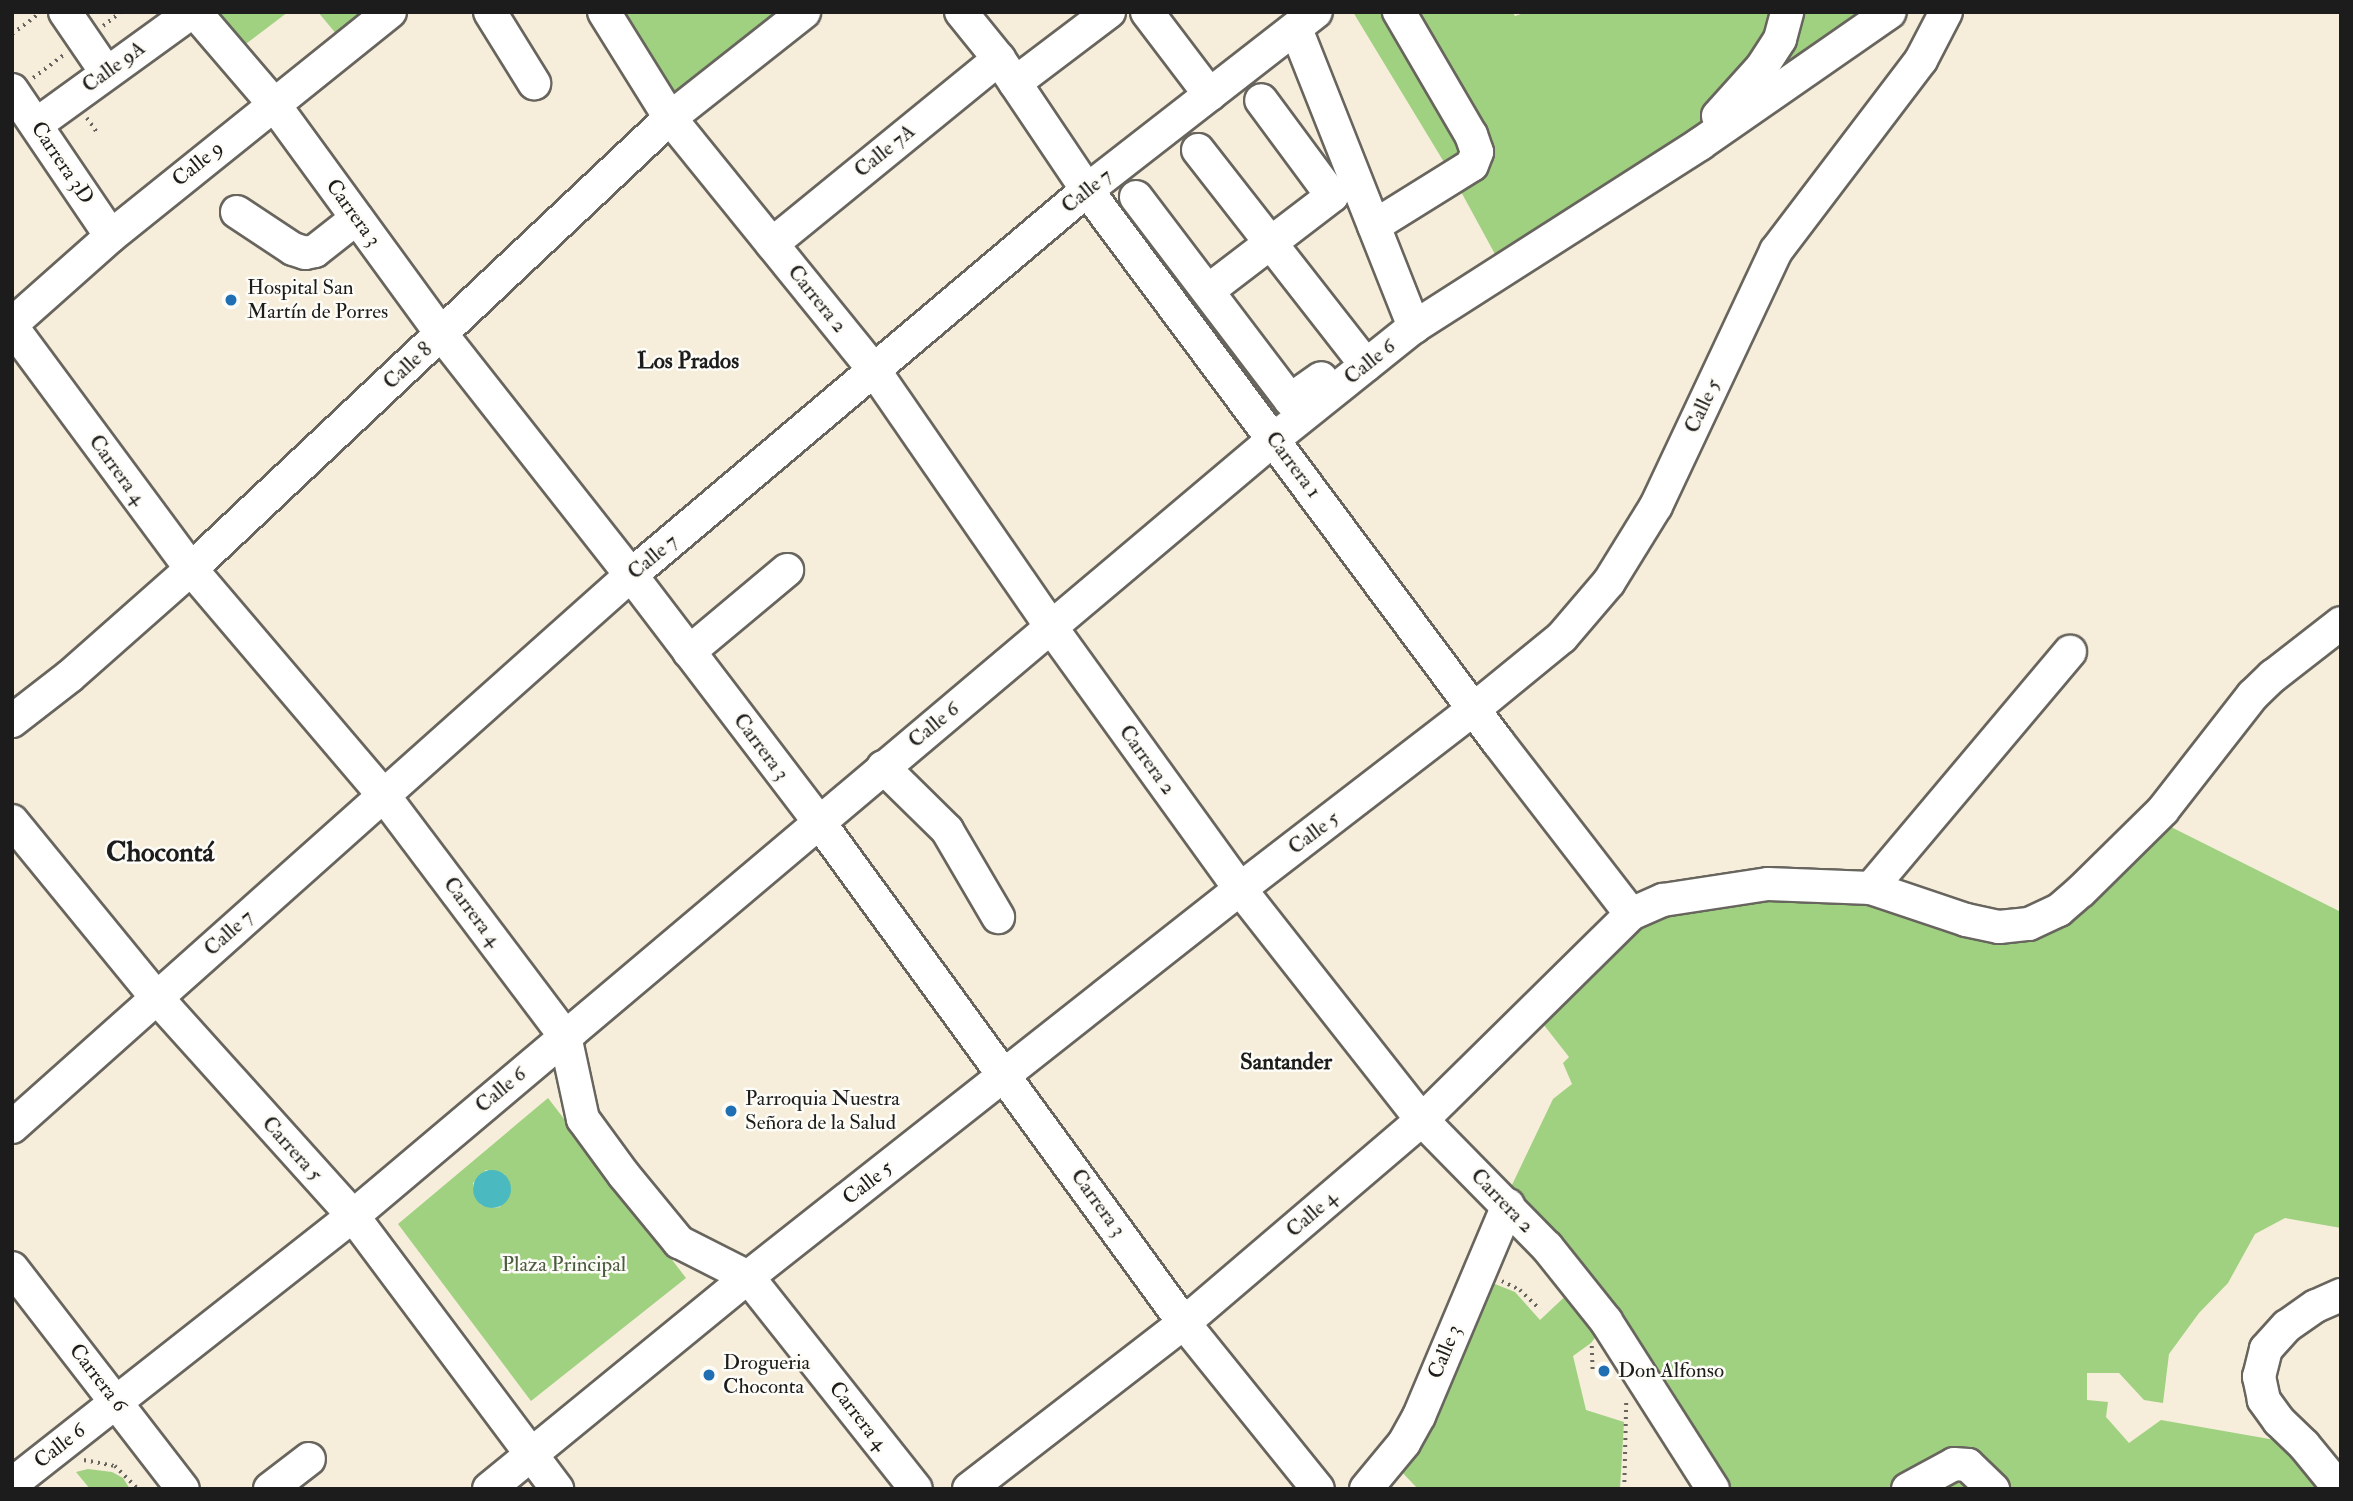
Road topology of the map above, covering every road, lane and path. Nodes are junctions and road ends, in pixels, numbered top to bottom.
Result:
1 (41, 12) edge
2 (65, 12) edge
3 (193, 12) edge
4 (390, 12) edge
5 (491, 12) edge
6 (604, 12) edge
7 (804, 12) edge
8 (961, 12) edge
9 (1109, 12) edge
10 (1399, 12) edge
11 (1787, 12) edge
12 (1890, 12) edge
13 (1947, 12) edge
14 (1152, 14) edge
15 (1306, 20) edge
16 (12, 34) edge
17 (1007, 71) junction
18 (106, 72) junction
19 (534, 83) dead end
20 (12, 90) edge
21 (1210, 95) junction
22 (1261, 100) dead end
23 (273, 103) junction
24 (670, 118) junction
25 (37, 124) junction
26 (1700, 144) junction
27 (1198, 150) dead end
28 (1087, 190) junction
29 (1136, 197) dead end
30 (237, 212) dead end
31 (357, 218) junction
32 (1374, 226) junction
33 (111, 236) junction
34 (772, 244) junction
35 (1272, 244) junction
36 (1209, 290) junction
37 (12, 326) edge
38 (1414, 327) junction
39 (442, 335) junction
40 (1361, 359) junction
41 (874, 370) junction
42 (1274, 439) junction
43 (191, 569) junction
44 (787, 569) dead end
45 (631, 575) junction
46 (2341, 623) edge
47 (1051, 627) junction
48 (689, 652) junction
49 (2070, 652) dead end
50 (1474, 709) junction
51 (12, 721) edge
52 (883, 767) junction
53 (384, 796) junction
54 (12, 821) edge
55 (819, 822) junction
56 (1871, 888) junction
57 (1240, 889) junction
58 (1631, 914) junction
59 (998, 917) dead end
60 (157, 998) junction
61 (565, 1036) junction
62 (1006, 1076) junction
63 (1422, 1120) junction
64 (12, 1127) edge
65 (1508, 1205) junction
66 (353, 1216) junction
67 (12, 1268) edge
68 (1478, 1270) junction
69 (748, 1277) junction
70 (2341, 1295) edge
71 (1540, 1309) dead end
72 (1184, 1323) junction
73 (1626, 1396) dead end
74 (117, 1402) junction
75 (532, 1452) junction
76 (309, 1459) dead end
77 (77, 1462) dead end
78 (12, 1484) edge
79 (138, 1489) edge
80 (183, 1489) edge
81 (270, 1489) edge
82 (489, 1489) edge
83 (557, 1489) edge
84 (916, 1489) edge
85 (969, 1489) edge
86 (1318, 1489) edge
87 (1366, 1489) edge
88 (1624, 1489) edge
89 (1713, 1489) edge
90 (1908, 1489) edge
91 (1993, 1489) edge
92 (2340, 1489) edge

1 - 16 path
2 - 18 street
3 - 18 street, Calle 9A
3 - 23 street, Carrera 3
4 - 23 street, Calle 9
5 - 19 street
6 - 24 street, Carrera 2
7 - 24 street, Calle 8
8 - 17 street, Carrera 1
9 - 17 street, Calle 7A
10 - 32 street
11 - 26 street
12 - 26 street, Calle 6
13 - 50 street, Calle 5
14 - 21 street
15 - 21 street, Calle 7
15 - 32 street
17 - 28 street, Carrera 1
17 - 34 street, Calle 7A
18 - 25 street, Calle 9A
20 - 25 street, Carrera 3D
21 - 28 street, Calle 7
22 - 35 street
23 - 31 street, Carrera 3
23 - 33 street, Calle 9
24 - 34 street, Carrera 2
24 - 39 street, Calle 8
25 - 33 street, Carrera 3D
26 - 38 street, Calle 6
27 - 35 street
28 - 41 street, Calle 7
28 - 42 street, Carrera 1
29 - 36 street
30 - 31 street
31 - 39 street, Carrera 3
32 - 38 street
33 - 37 street, Calle 9
34 - 41 street, Carrera 2
35 - 36 street
35 - 40 street
36 - 40 street
37 - 43 street, Carrera 4
38 - 40 street, Calle 6
39 - 43 street, Calle 8
39 - 45 street, Carrera 3
40 - 42 street, Calle 6
41 - 45 street, Calle 7
41 - 47 street, Carrera 2
42 - 47 street, Calle 6
42 - 50 street, Carrera 1
43 - 51 street, Calle 8
43 - 53 street, Carrera 4
44 - 48 street
45 - 48 street, Carrera 3
45 - 53 street, Calle 7
46 - 56 street
47 - 52 street, Calle 6
47 - 57 street, Carrera 2
48 - 55 street, Carrera 3
49 - 56 street
50 - 57 street, Calle 5
50 - 58 street, Carrera 1
52 - 55 street, Calle 6
52 - 59 street
53 - 60 street, Calle 7
53 - 61 street, Carrera 4
54 - 60 street, Carrera 5
55 - 61 street, Calle 6
55 - 62 street, Carrera 3
56 - 58 street
57 - 62 street, Calle 5
57 - 63 street, Carrera 2
58 - 63 street, Calle 4
60 - 64 street, Calle 7
60 - 66 street, Carrera 5
61 - 66 street, Calle 6
61 - 69 street, Carrera 4
62 - 69 street, Calle 5
62 - 72 street, Carrera 3
63 - 65 street, Carrera 2
63 - 72 street, Calle 4
65 - 68 street, Calle 3
65 - 89 street, Carrera 2
66 - 74 street, Calle 6
66 - 75 street, Carrera 5
67 - 74 street, Carrera 6
68 - 71 path
68 - 87 street, Calle 3
69 - 75 street, Calle 5
69 - 84 street, Carrera 4
70 - 92 street
72 - 85 street, Calle 4
72 - 86 street, Carrera 3
73 - 88 path
74 - 78 street, Calle 6
74 - 80 street, Carrera 6
75 - 82 street, Calle 5
75 - 83 street, Carrera 5
76 - 81 street
77 - 79 path
90 - 91 street

